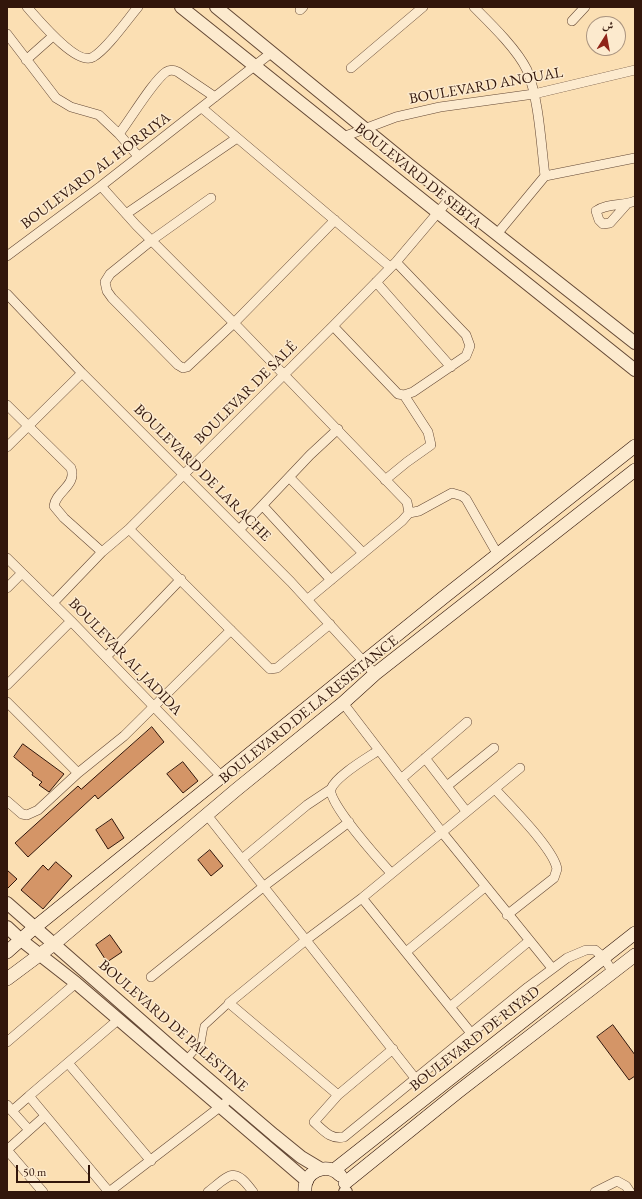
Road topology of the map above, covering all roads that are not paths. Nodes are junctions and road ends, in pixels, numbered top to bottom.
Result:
1 (27, 7) edge
2 (138, 7) edge
3 (181, 7) edge
4 (216, 7) edge
5 (423, 7) edge
6 (474, 7) edge
7 (585, 7) edge
8 (572, 21) dead end
9 (7, 34) edge
10 (53, 36) junction
11 (271, 53) junction
12 (26, 60) junction
13 (255, 66) junction
14 (351, 68) dead end
15 (635, 70) edge
16 (534, 94) junction
17 (215, 97) junction
18 (202, 108) junction
19 (364, 128) junction
20 (119, 134) junction
21 (343, 137) junction
22 (237, 138) junction
23 (138, 156) junction
24 (635, 158) edge
25 (545, 176) junction
26 (101, 186) junction
27 (452, 197) junction
28 (211, 198) dead end
29 (635, 201) edge
30 (626, 205) dead end
31 (126, 214) junction
32 (438, 214) junction
33 (335, 220) junction
34 (498, 234) junction
35 (152, 240) junction
36 (7, 256) edge
37 (393, 264) junction
38 (376, 282) junction
39 (7, 294) edge
40 (234, 323) junction
41 (333, 326) junction
42 (635, 343) edge
43 (451, 367) junction
44 (635, 370) edge
45 (82, 373) junction
46 (284, 374) junction
47 (404, 395) junction
48 (7, 405) edge
49 (27, 426) junction
50 (338, 429) junction
51 (635, 446) edge
52 (7, 447) edge
53 (635, 470) edge
54 (184, 474) junction
55 (290, 478) junction
56 (385, 480) junction
57 (262, 506) junction
58 (409, 513) junction
59 (129, 529) junction
60 (240, 529) junction
61 (102, 552) junction
62 (363, 554) junction
63 (498, 555) junction
64 (7, 558) edge
65 (22, 573) junction
66 (181, 579) junction
67 (331, 580) junction
68 (7, 588) edge
69 (308, 599) junction
70 (53, 603) junction
71 (72, 621) junction
72 (330, 624) junction
73 (231, 630) junction
74 (106, 657) junction
75 (364, 662) junction
76 (376, 674) junction
77 (7, 685) edge
78 (7, 702) edge
79 (343, 703) junction
80 (154, 708) junction
81 (467, 722) dead end
82 (494, 748) dead end
83 (379, 750) junction
84 (425, 758) junction
85 (520, 768) dead end
86 (78, 773) junction
87 (222, 777) junction
88 (401, 779) junction
89 (447, 786) junction
90 (331, 789) junction
91 (495, 789) junction
92 (7, 801) edge
93 (466, 811) junction
94 (207, 815) junction
95 (349, 822) junction
96 (441, 831) junction
97 (242, 860) junction
98 (391, 873) junction
99 (263, 887) junction
100 (485, 887) junction
101 (362, 898) junction
102 (7, 903) edge
103 (507, 915) junction
104 (7, 927) edge
105 (34, 928) junction
106 (635, 933) edge
107 (21, 940) junction
108 (306, 940) junction
109 (529, 942) junction
110 (54, 944) junction
111 (7, 952) edge
112 (406, 952) junction
113 (635, 955) edge
114 (40, 956) junction
115 (603, 957) junction
116 (552, 968) junction
117 (613, 972) junction
118 (151, 978) dead end
119 (7, 979) edge
120 (76, 983) junction
121 (229, 1003) junction
122 (450, 1006) junction
123 (119, 1019) junction
124 (471, 1033) junction
125 (7, 1042) edge
126 (393, 1049) junction
127 (186, 1060) junction
128 (68, 1062) junction
129 (415, 1078) junction
130 (338, 1095) junction
131 (29, 1096) junction
132 (231, 1099) junction
133 (220, 1106) junction
134 (10, 1108) edge
135 (45, 1116) junction
136 (29, 1130) junction
137 (7, 1150) edge
138 (151, 1162) junction
139 (321, 1169) junction
140 (334, 1170) junction
141 (306, 1186) edge
142 (345, 1190) edge
143 (43, 1192) edge
144 (109, 1192) edge
145 (208, 1192) edge
146 (253, 1192) edge
147 (595, 1192) edge
148 (630, 1192) edge

1 - 10 street
2 - 10 street
3 - 13 street, BOULEVARD DE SEBTA
4 - 11 street, BOULEVARD DE SEBTA
5 - 14 street
6 - 16 street
7 - 8 street
9 - 12 street
10 - 12 street
11 - 13 street, BOULEVARD AL HORRIYA
11 - 19 street, BOULEVARD DE SEBTA
12 - 20 street
13 - 17 street, BOULEVARD AL HORRIYA
13 - 21 street, BOULEVARD DE SEBTA
15 - 16 street, BOULEVARD ANOUAL
16 - 19 street, BOULEVARD ANOUAL
16 - 25 street
17 - 18 street, BOULEVARD AL HORRIYA
17 - 20 street
18 - 22 street
18 - 23 street, BOULEVARD AL HORRIYA
19 - 21 street, BOULEVARD ANOUAL
19 - 27 street, BOULEVARD DE SEBTA
20 - 23 street
21 - 32 street, BOULEVARD DE SEBTA
22 - 31 street
22 - 33 street
23 - 26 street, BOULEVARD AL HORRIYA
24 - 25 street
25 - 34 street
26 - 31 street
26 - 36 street, BOULEVARD AL HORRIYA
27 - 32 street, BOULEVAR DE SALÉ
27 - 34 street, BOULEVARD DE SEBTA
28 - 35 street
29 - 30 street
31 - 35 street
32 - 37 street, BOULEVAR DE SALÉ
32 - 44 street, BOULEVARD DE SEBTA
33 - 37 street
33 - 40 street
34 - 42 street, BOULEVARD DE SEBTA
35 - 40 street
35 - 40 street
37 - 38 street, BOULEVAR DE SALÉ
37 - 43 street
38 - 41 street, BOULEVAR DE SALÉ
38 - 43 street
39 - 45 street, BOULEVARD DE LARACHE
40 - 46 street
41 - 46 street, BOULEVAR DE SALÉ
41 - 47 street
43 - 47 street
45 - 49 street
45 - 54 street, BOULEVARD DE LARACHE
46 - 50 street
46 - 54 street, BOULEVAR DE SALÉ
47 - 56 street
48 - 49 street
49 - 52 street
49 - 61 street
50 - 55 street
50 - 56 street
51 - 63 main road, BOULEVARD DE LA RESISTANCE
53 - 76 main road, BOULEVARD DE LA RESISTANCE
54 - 59 street, BOULEVAR DE SALÉ
54 - 60 street, BOULEVARD DE LARACHE
55 - 57 street
55 - 62 street
56 - 58 street
57 - 60 street
57 - 67 street
58 - 62 street
58 - 63 street
59 - 61 street, BOULEVAR DE SALÉ
59 - 66 street
60 - 69 street, BOULEVARD DE LARACHE
61 - 70 street, BOULEVAR DE SALÉ
62 - 67 street
63 - 75 main road, BOULEVARD DE LA RESISTANCE
64 - 65 street, BOULEVAR AL JADIDA
65 - 68 street
65 - 70 street, BOULEVAR AL JADIDA
66 - 73 street
66 - 74 street
67 - 69 street
69 - 72 street, BOULEVARD DE LARACHE
70 - 71 street, BOULEVAR AL JADIDA
71 - 74 street, BOULEVAR AL JADIDA
71 - 77 street
72 - 73 street
72 - 75 street, BOULEVARD DE LARACHE
73 - 80 street
74 - 80 street, BOULEVAR AL JADIDA
75 - 76 street, BOULEVARD DE LARACHE
75 - 87 main road, BOULEVARD DE LA RESISTANCE
76 - 79 main road, BOULEVARD DE LA RESISTANCE
78 - 86 street
79 - 83 street
79 - 94 main road, BOULEVARD DE LA RESISTANCE
80 - 86 street
80 - 87 street, BOULEVAR AL JADIDA
81 - 84 street
82 - 89 street
83 - 88 street
83 - 90 street
84 - 88 street
84 - 89 street
85 - 91 street
86 - 92 street
87 - 105 main road, BOULEVARD DE LA RESISTANCE
88 - 96 street
89 - 93 street
90 - 95 street
90 - 97 street
91 - 93 street
91 - 103 street
93 - 96 street
94 - 97 street
94 - 110 main road, BOULEVARD DE LA RESISTANCE
95 - 98 street
95 - 99 street
96 - 98 street
96 - 100 street
97 - 99 street
98 - 101 street
99 - 108 street
99 - 118 street
100 - 103 street
100 - 112 street
101 - 108 street
101 - 112 street
102 - 105 street, BOULEVARD DE PALESTINE
103 - 109 street
104 - 107 street, BOULEVARD DE PALESTINE
105 - 107 main road, BOULEVARD DE LA RESISTANCE
105 - 110 street, BOULEVARD DE PALESTINE
106 - 115 main road, BOULEVARD DE RIYAD
107 - 111 main road, BOULEVARD DE LA RESISTANCE
107 - 114 street, BOULEVARD DE PALESTINE
108 - 121 street
108 - 126 street
109 - 116 street
109 - 122 street
110 - 114 main road, BOULEVARD DE LA RESISTANCE
110 - 127 street, BOULEVARD DE PALESTINE
112 - 122 street
113 - 117 main road, BOULEVARD DE RIYAD
114 - 119 main road, BOULEVARD DE LA RESISTANCE
114 - 120 street, BOULEVARD DE PALESTINE
115 - 116 street
115 - 117 street
115 - 140 main road, BOULEVARD DE RIYAD
116 - 124 street
117 - 142 main road, BOULEVARD DE RIYAD
120 - 123 street, BOULEVARD DE PALESTINE
120 - 125 street
121 - 127 street
121 - 130 street
122 - 124 street
123 - 128 street
123 - 133 street, BOULEVARD DE PALESTINE
124 - 129 street
126 - 129 street
126 - 130 street
127 - 132 street, BOULEVARD DE PALESTINE
128 - 131 street
128 - 138 street
129 - 130 street
131 - 134 street
131 - 135 street
132 - 133 street
132 - 139 street, BOULEVARD DE PALESTINE
133 - 138 street
133 - 141 street, BOULEVARD DE PALESTINE
134 - 136 street
135 - 136 street
135 - 144 street
136 - 137 street
137 - 143 street
138 - 144 street
139 - 140 main road
139 - 141 main road
140 - 142 main road
145 - 146 street
147 - 148 street

